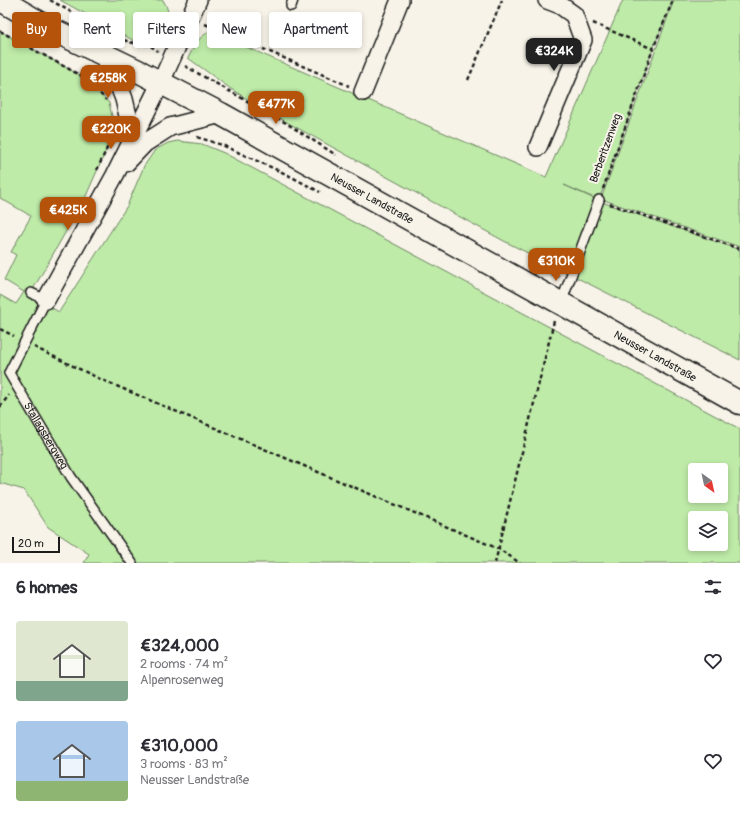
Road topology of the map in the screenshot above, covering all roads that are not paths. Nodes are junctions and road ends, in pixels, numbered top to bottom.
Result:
1 (1, 0) edge
2 (198, 0) edge
3 (400, 0) edge
4 (556, 2) edge
5 (102, 53) junction
6 (161, 82) junction
7 (363, 92) road end
8 (221, 114) junction
9 (133, 137) junction
10 (538, 147) dead end
11 (115, 175) junction
12 (599, 200) road end
13 (31, 293) dead end
14 (46, 300) junction
15 (561, 304) junction
16 (740, 403) edge
17 (132, 563) edge

1 - 5 main road, Neusser Landstraße
2 - 6 street, Stallagsbergweg
3 - 7 street
4 - 10 street
5 - 6 main road, Neusser Landstraße
5 - 9 street
6 - 8 main road, Neusser Landstraße
6 - 9 street, Stallagsbergweg
8 - 11 street, Stallagsbergweg
8 - 15 main road, Neusser Landstraße
9 - 11 street, Stallagsbergweg
11 - 14 street, Stallagsbergweg
12 - 15 lane, Berberitzenweg
13 - 14 lane
14 - 17 lane, Stallagsbergweg
15 - 16 main road, Neusser Landstraße

